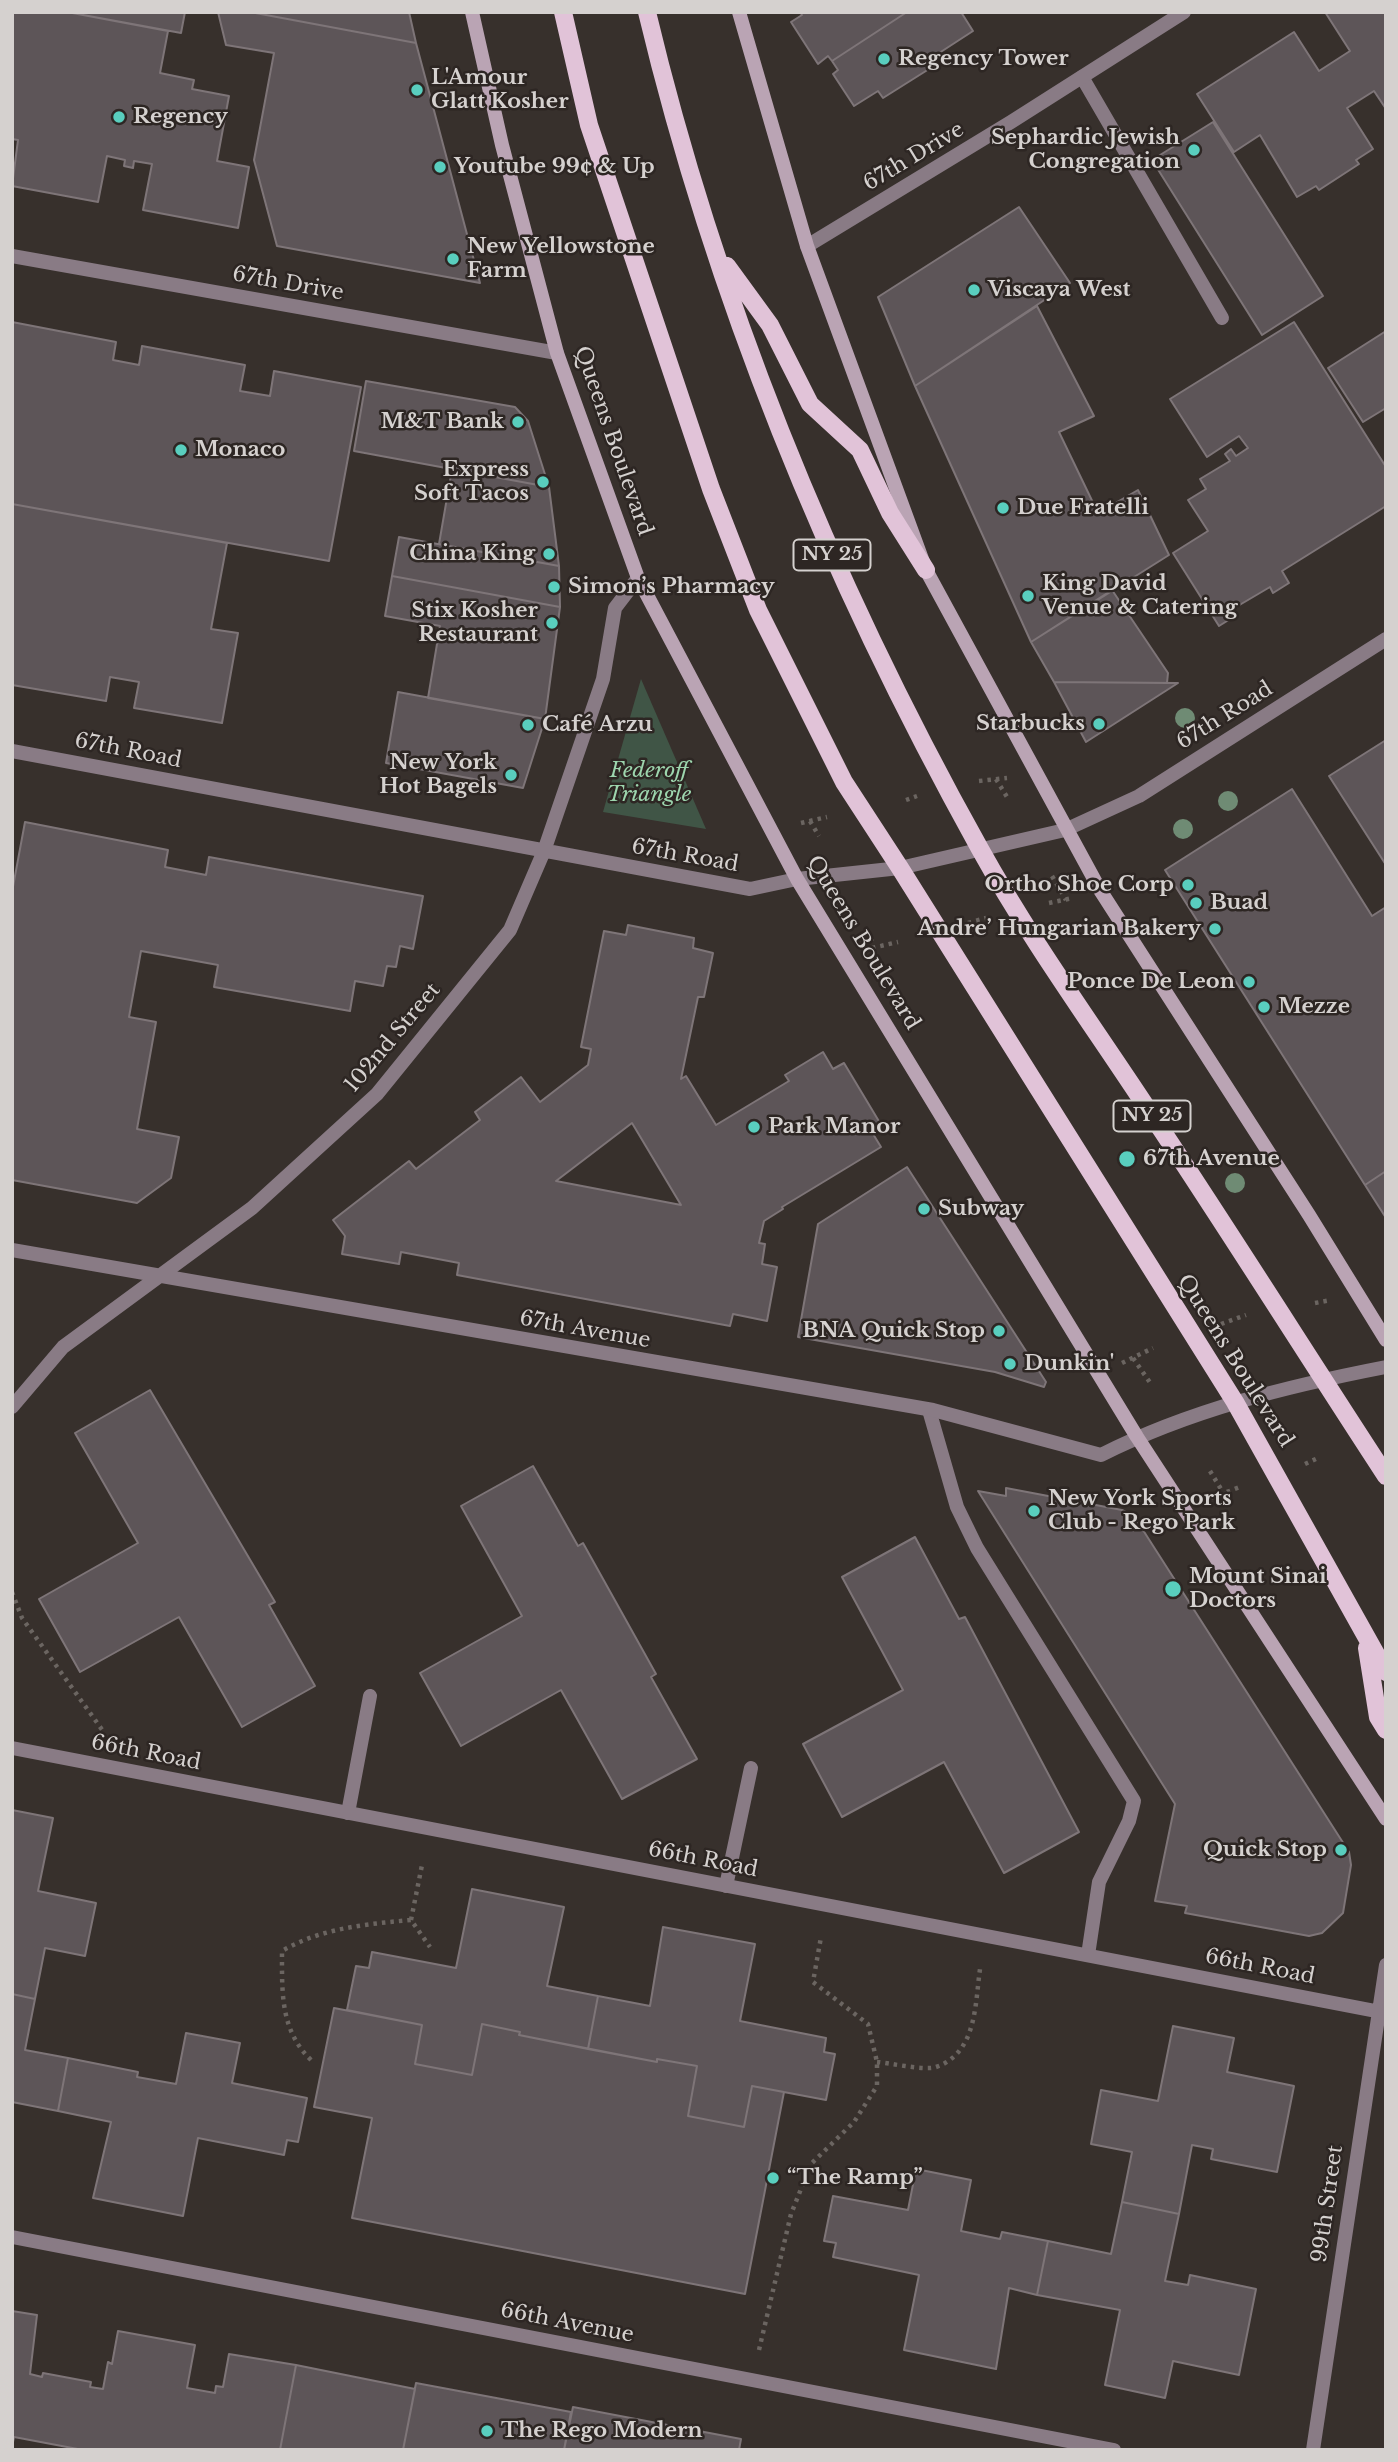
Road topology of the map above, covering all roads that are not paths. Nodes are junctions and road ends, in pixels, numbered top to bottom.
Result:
1 (472, 12) edge
2 (563, 12) edge
3 (647, 12) edge
4 (739, 12) edge
5 (1184, 12) edge
6 (1082, 77) junction
7 (712, 246) junction
8 (807, 246) junction
9 (12, 256) edge
10 (1222, 318) dead end
11 (558, 353) junction
12 (926, 570) junction
13 (638, 578) junction
14 (1386, 639) edge
15 (12, 751) edge
16 (1065, 830) junction
17 (544, 850) junction
18 (981, 850) junction
19 (900, 868) junction
20 (797, 879) junction
21 (12, 1250) edge
22 (158, 1277) junction
23 (1386, 1340) edge
24 (1386, 1367) edge
25 (1325, 1381) junction
26 (1235, 1402) junction
27 (12, 1407) edge
28 (929, 1409) junction
29 (1137, 1437) junction
30 (1386, 1476) edge
31 (1366, 1641) junction
32 (1386, 1672) edge
33 (370, 1696) dead end
34 (1386, 1730) edge
35 (12, 1748) edge
36 (751, 1768) dead end
37 (348, 1813) junction
38 (1386, 1819) edge
39 (726, 1886) junction
40 (1088, 1955) junction
41 (1386, 1965) edge
42 (1382, 2012) edge
43 (12, 2237) edge
44 (1114, 2450) edge
45 (1312, 2450) edge

1 - 11 street, Queens Boulevard
2 - 19 main road, Queens Boulevard
3 - 7 main road, NY 25
4 - 8 street
5 - 6 street, 67th Drive
6 - 8 street, 67th Drive
6 - 10 street
7 - 12 main road
7 - 18 main road, NY 25
8 - 12 street
9 - 11 street, 67th Drive
11 - 13 street, Queens Boulevard
12 - 16 street
13 - 17 street, 102nd Street
13 - 20 street, Queens Boulevard
14 - 16 street, 67th Road
15 - 17 street, 67th Road
16 - 18 street, 67th Road
16 - 23 street
17 - 20 street, 67th Road
17 - 22 street, 102nd Street
18 - 19 street, 67th Road
18 - 25 main road, NY 25
19 - 20 street, 67th Road
19 - 26 main road, Queens Boulevard
20 - 29 street, Queens Boulevard
21 - 22 street, 67th Avenue
22 - 27 street, 102nd Street
22 - 28 street, 67th Avenue
24 - 25 street, 67th Avenue
25 - 26 street, 67th Avenue
25 - 30 main road, NY 25
26 - 29 street, 67th Avenue
26 - 31 main road, Queens Boulevard
28 - 29 street, 67th Avenue
28 - 40 street
29 - 38 street, Queens Boulevard
31 - 32 main road, Queens Boulevard
31 - 34 main road
33 - 37 street
35 - 37 street, 66th Road
36 - 39 street
37 - 39 street, 66th Road
39 - 40 street, 66th Road
40 - 42 street, 66th Road
41 - 42 street, 99th Street
42 - 45 street, 99th Street
43 - 44 street, 66th Avenue

